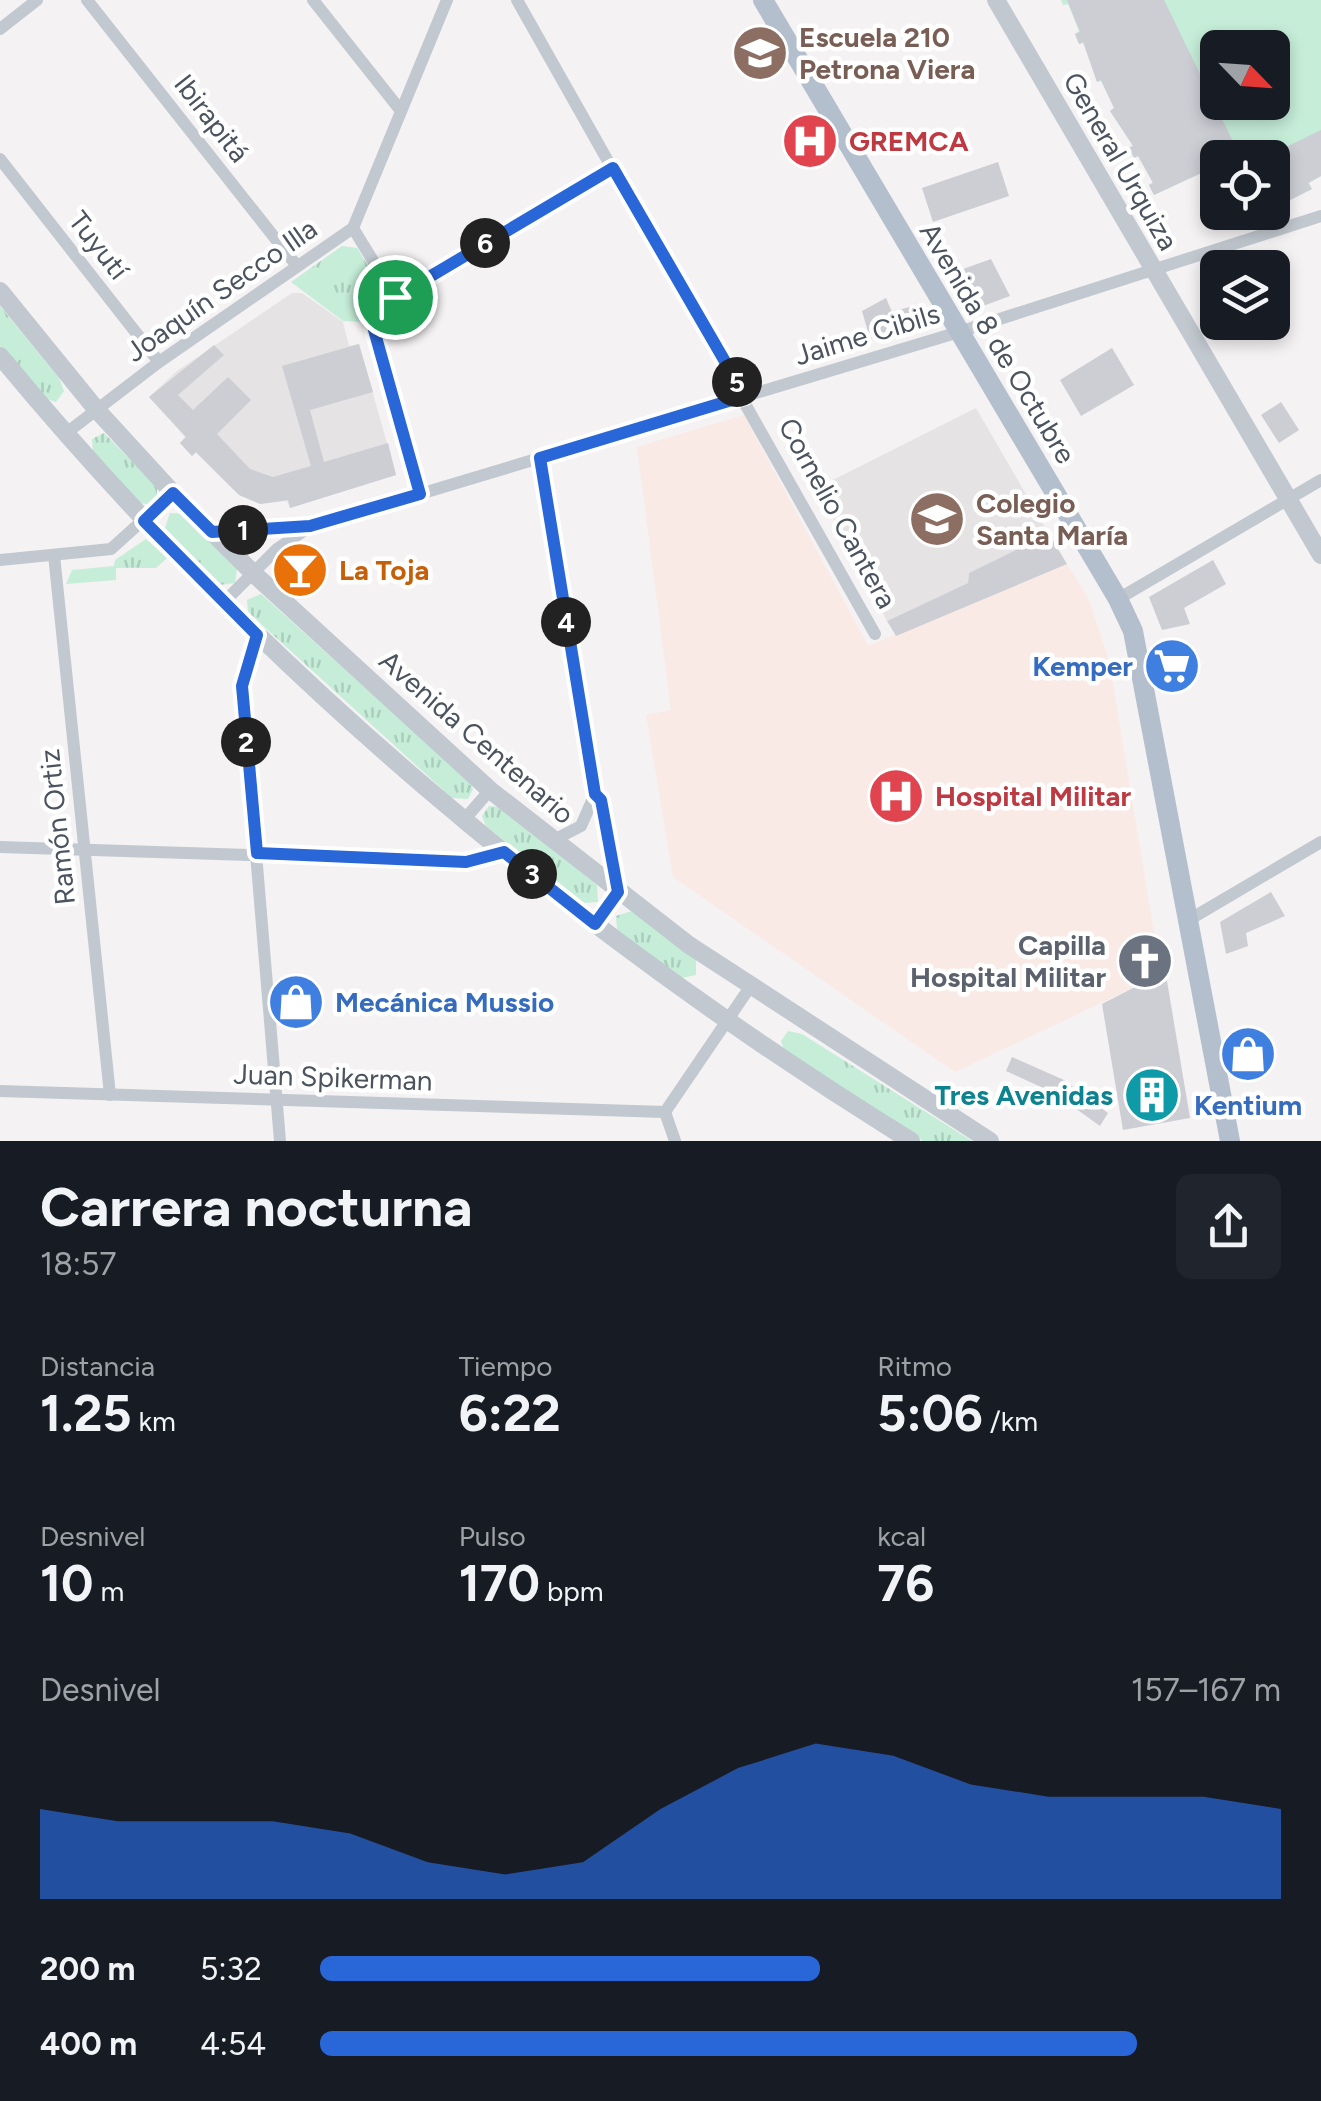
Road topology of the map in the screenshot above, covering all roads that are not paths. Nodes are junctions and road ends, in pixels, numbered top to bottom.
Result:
1 (37, 0) edge
2 (87, 0) edge
3 (313, 0) edge
4 (447, 0) edge
5 (518, 0) edge
6 (763, 0) edge
7 (996, 0) edge
8 (0, 29) edge
9 (400, 111) junction
10 (0, 159) edge
11 (613, 168) junction
12 (1321, 216) edge
13 (353, 228) junction
14 (297, 266) junction
15 (1151, 269) junction
16 (0, 291) edge
17 (395, 297) junction
18 (960, 332) junction
19 (0, 356) edge
20 (159, 362) junction
21 (745, 396) junction
22 (96, 410) junction
23 (65, 434) junction
24 (540, 458) junction
25 (1321, 480) edge
26 (173, 493) junction
27 (420, 494) junction
28 (1288, 499) junction
29 (144, 521) junction
30 (310, 526) junction
31 (212, 532) junction
32 (54, 555) junction
33 (1321, 555) edge
34 (0, 560) edge
35 (254, 574) junction
36 (1118, 598) junction
37 (224, 602) junction
38 (875, 634) dead end
39 (257, 635) junction
40 (490, 790) junction
41 (595, 794) junction
42 (464, 820) junction
43 (552, 841) junction
44 (1321, 842) edge
45 (0, 846) edge
46 (84, 849) junction
47 (504, 852) junction
48 (257, 853) junction
49 (618, 892) junction
50 (1187, 921) junction
51 (595, 924) junction
52 (750, 987) junction
53 (726, 1021) junction
54 (0, 1091) edge
55 (110, 1095) junction
56 (276, 1100) junction
57 (666, 1112) junction
58 (280, 1141) edge
59 (675, 1141) edge
60 (912, 1141) edge
61 (990, 1141) edge
62 (1230, 1141) edge

1 - 8 street
2 - 14 street, Ibirapitá
3 - 9 street
4 - 9 street, Joaquín Secco Illa
5 - 11 street, Cornelio Cantera
6 - 18 main road, Avenida 8 de Octubre
7 - 15 street, General Urquiza
9 - 13 street, Joaquín Secco Illa
10 - 20 street, Tuyutí
11 - 17 street
11 - 21 street, Cornelio Cantera
12 - 15 street, Jaime Cibils
13 - 14 street, Joaquín Secco Illa
13 - 17 street
14 - 20 street, Joaquín Secco Illa
15 - 18 street, Jaime Cibils
15 - 28 street, General Urquiza
16 - 22 street, Avenida Centenario
17 - 27 street
18 - 21 street, Jaime Cibils
18 - 36 main road, Avenida 8 de Octubre
19 - 23 street
20 - 22 street, Joaquín Secco Illa
21 - 24 street, Jaime Cibils
21 - 38 street, Cornelio Cantera
22 - 23 street, Joaquín Secco Illa
22 - 26 street, Avenida Centenario
23 - 29 street
24 - 27 street, Jaime Cibils
24 - 41 street
25 - 28 street
26 - 29 street
26 - 31 street, Avenida Centenario
27 - 30 street, Jaime Cibils
28 - 33 street, General Urquiza
28 - 36 street
29 - 32 street
29 - 37 street
30 - 31 street, Jaime Cibils
30 - 35 street, Jaime Cibils
31 - 35 street, Avenida Centenario
32 - 34 street
32 - 46 street, Ramón Ortiz
35 - 37 street, Jaime Cibils
35 - 40 street, Avenida Centenario
36 - 50 main road, Avenida 8 de Octubre
37 - 39 street
39 - 42 street
39 - 48 street
40 - 42 street
40 - 43 street, Avenida Centenario
41 - 43 street
41 - 49 street
42 - 47 street
43 - 49 street, Avenida Centenario
44 - 50 street
45 - 46 street
46 - 48 street
46 - 55 street, Ramón Ortiz
47 - 48 street
47 - 51 street
48 - 56 street
49 - 51 street
49 - 52 street, Avenida Centenario
50 - 62 main road, Avenida 8 de Octubre
51 - 53 street
52 - 53 street
52 - 61 street, Avenida Centenario
53 - 57 street
53 - 60 street
54 - 55 street, Juan Spikerman
55 - 56 street, Juan Spikerman
56 - 57 street, Juan Spikerman
56 - 58 street
57 - 59 street

